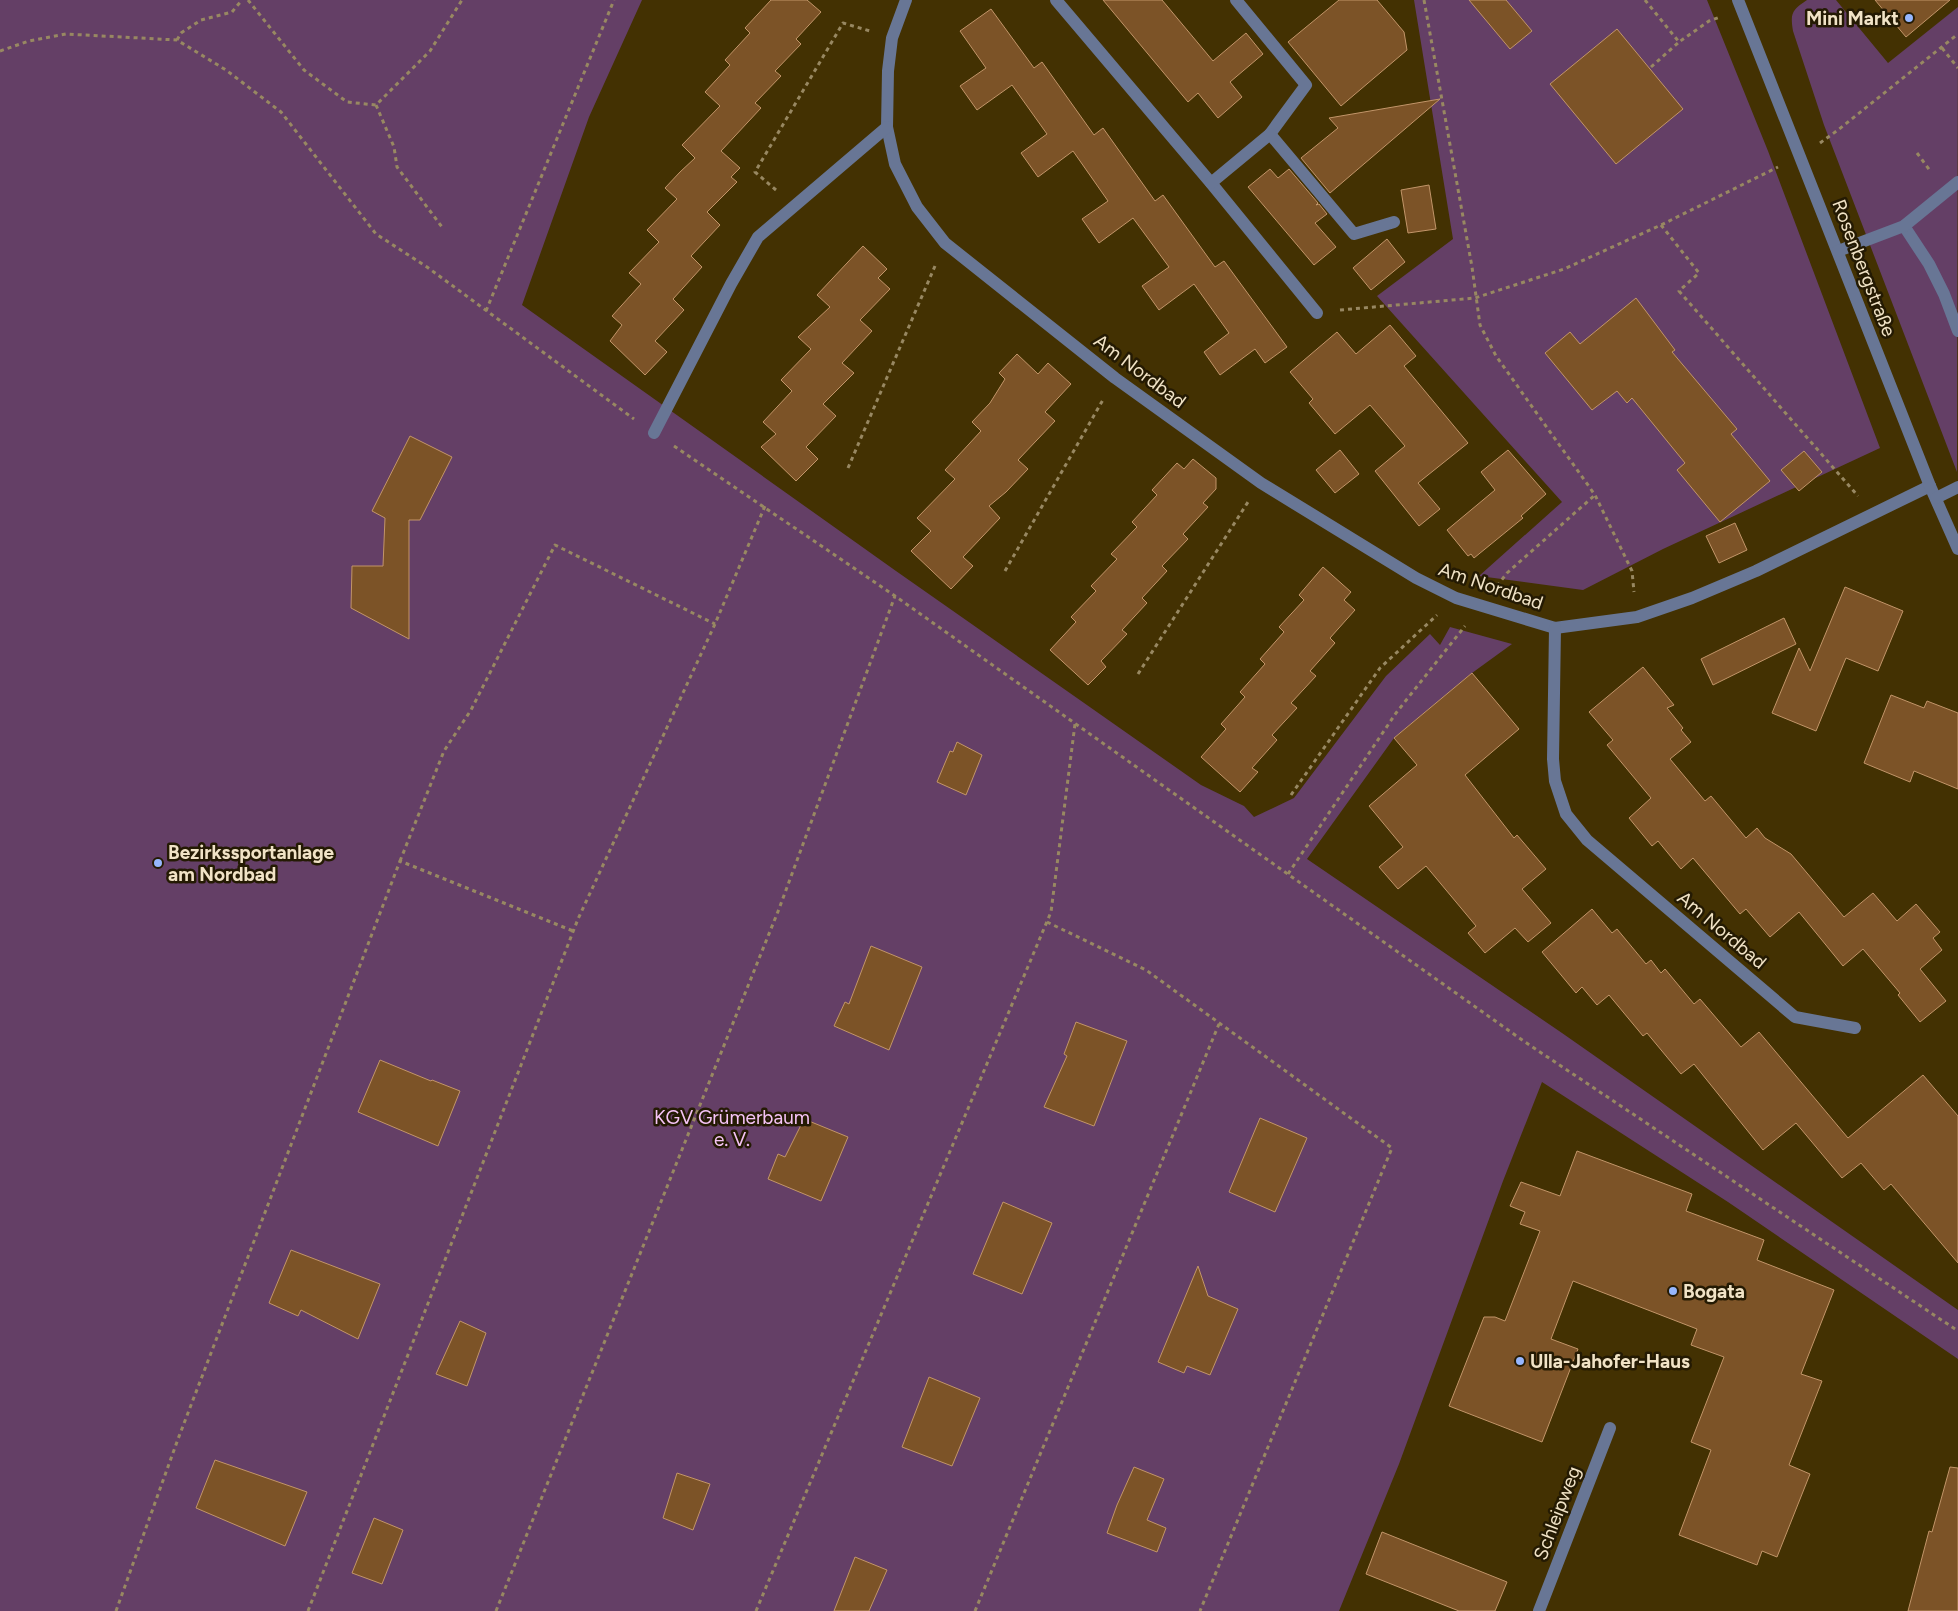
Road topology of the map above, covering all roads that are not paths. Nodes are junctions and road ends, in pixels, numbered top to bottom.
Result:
1 (906, 0) edge
2 (1056, 0) edge
3 (1236, 0) edge
4 (1740, 4) edge
5 (887, 127) junction
6 (1270, 134) junction
7 (1958, 182) edge
8 (1211, 183) junction
9 (1394, 222) dead end
10 (1904, 226) junction
11 (1838, 251) junction
12 (1316, 312) road end
13 (1958, 331) edge
14 (654, 433) road end
15 (1930, 486) junction
16 (1958, 487) edge
17 (1936, 498) junction
18 (1958, 549) edge
19 (1555, 628) junction
20 (1855, 1028) dead end
21 (1610, 1428) dead end
22 (1539, 1611) edge

1 - 5 street, Am Nordbad
2 - 8 street
3 - 6 street
4 - 11 street, Rosenbergstraße
5 - 14 street
5 - 19 street, Am Nordbad
6 - 8 street
6 - 9 street
7 - 10 street
8 - 12 street
10 - 11 street
10 - 13 street
11 - 15 street, Rosenbergstraße
15 - 17 street, Rosenbergstraße
15 - 19 street, Am Nordbad
16 - 17 street
17 - 18 street, Rosenbergstraße
19 - 20 street, Am Nordbad
21 - 22 street, Schleipweg

